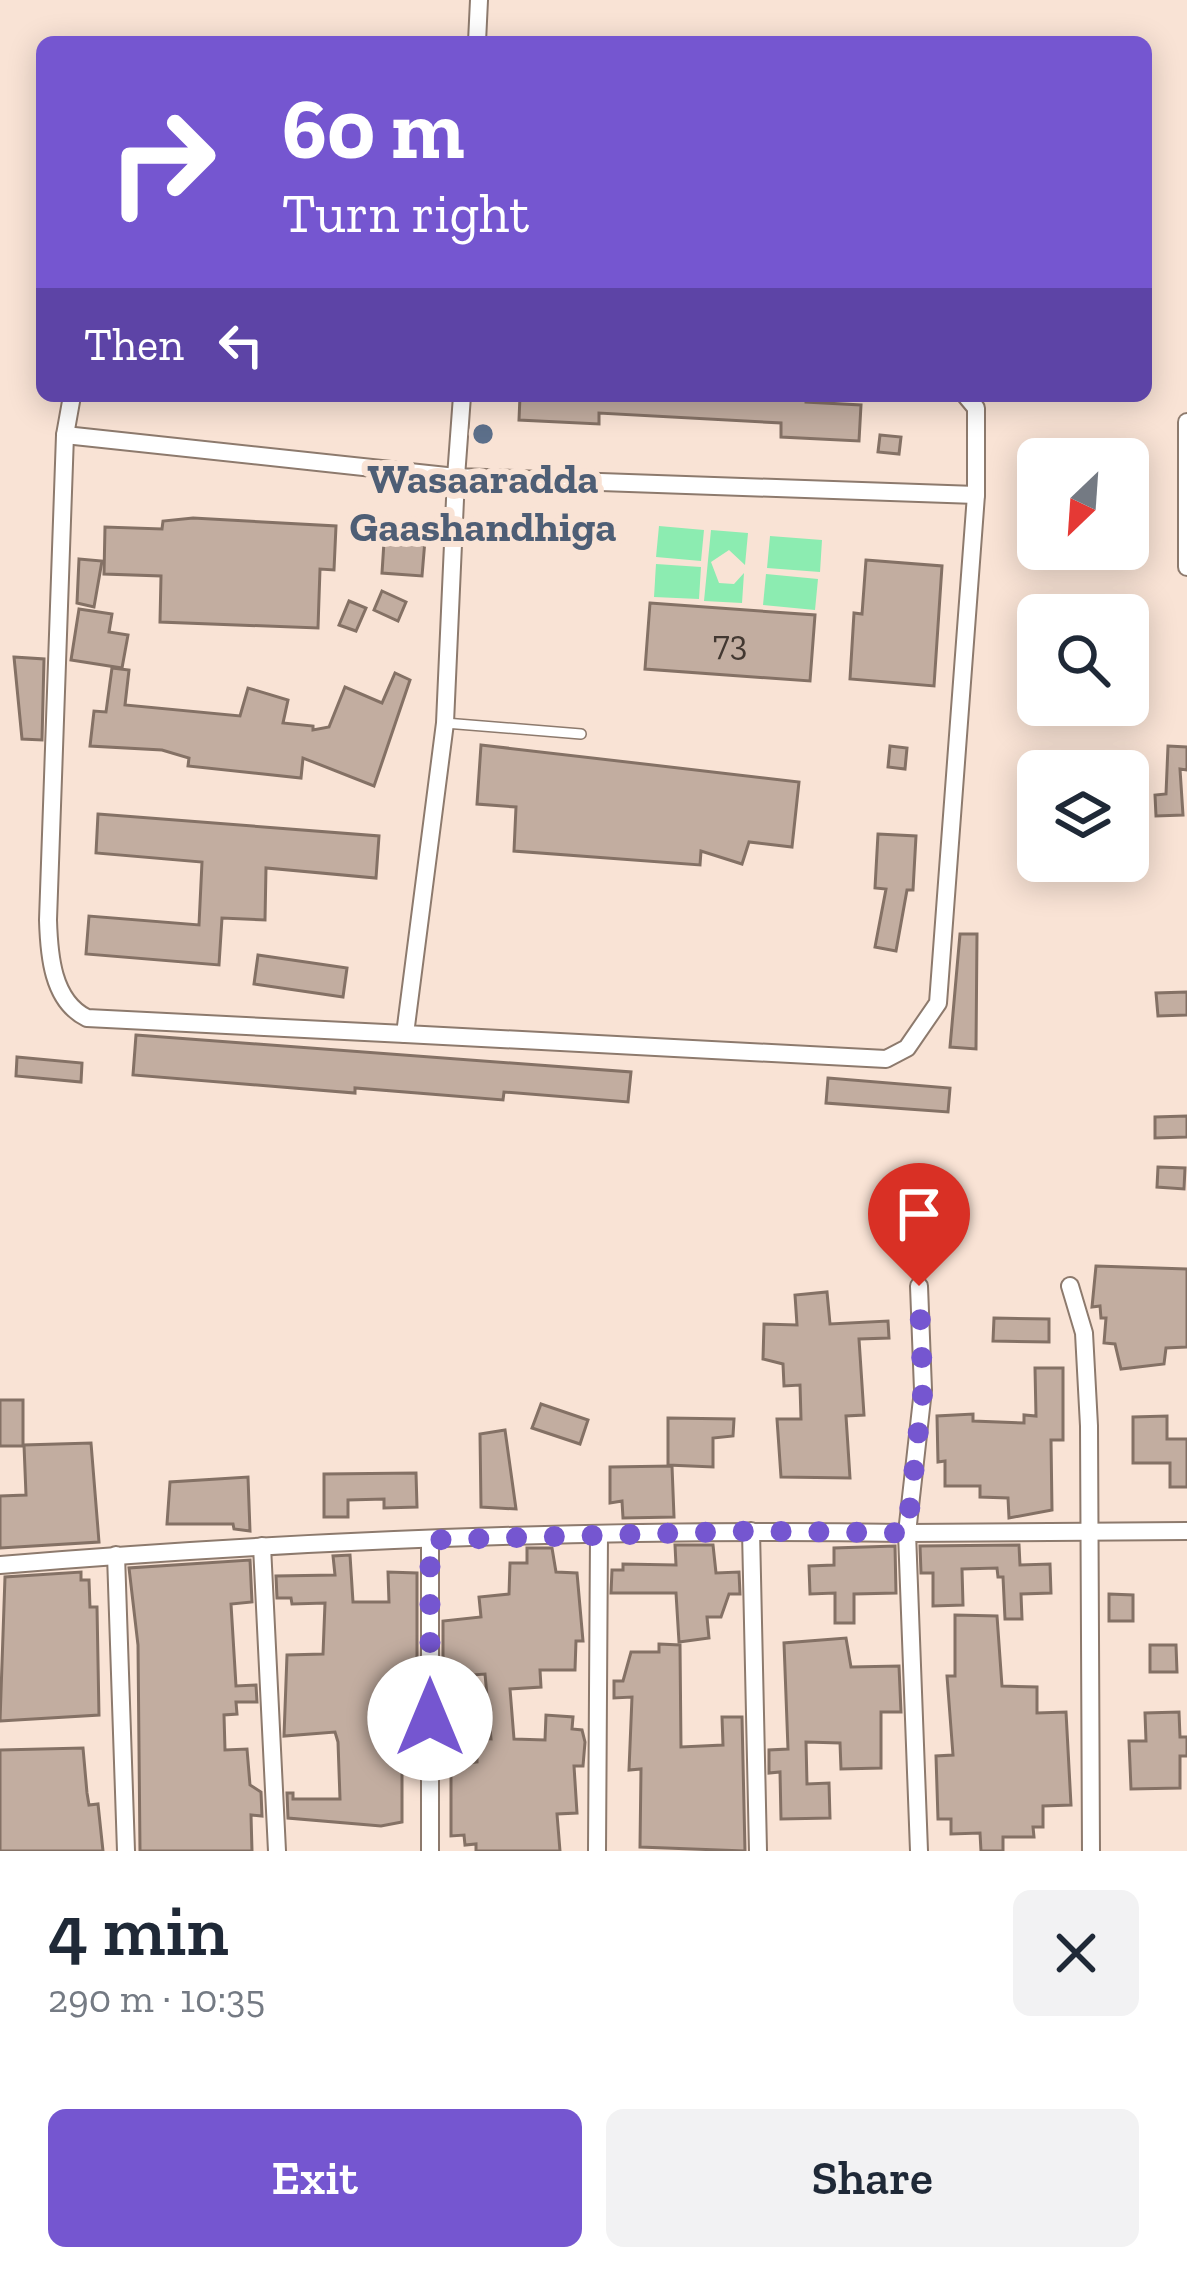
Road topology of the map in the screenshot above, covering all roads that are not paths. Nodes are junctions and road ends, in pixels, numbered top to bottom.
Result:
1 (479, 0) edge
2 (477, 36) edge
3 (71, 402) edge
4 (462, 402) edge
5 (971, 402) edge
6 (1187, 422) edge
7 (65, 435) junction
8 (456, 477) junction
9 (976, 494) junction
10 (1187, 567) edge
11 (445, 723) junction
12 (581, 734) dead end
13 (405, 1034) junction
14 (919, 1286) dead end
15 (1070, 1286) dead end
16 (751, 1531) junction
17 (1187, 1531) edge
18 (907, 1533) junction
19 (599, 1535) junction
20 (1086, 1535) junction
21 (430, 1540) junction
22 (262, 1546) junction
23 (116, 1555) junction
24 (0, 1564) edge
25 (126, 1851) edge
26 (277, 1851) edge
27 (430, 1851) edge
28 (596, 1851) edge
29 (758, 1851) edge
30 (919, 1851) edge
31 (1091, 1851) edge

1 - 2 street
3 - 7 street
4 - 8 street
5 - 9 street
6 - 10 street
7 - 8 street
7 - 13 street
8 - 9 street
8 - 11 street
9 - 13 street
11 - 12 lane
11 - 13 street
14 - 18 street
15 - 20 street
16 - 18 street
16 - 19 street
16 - 29 street
17 - 20 street
18 - 20 street
18 - 30 street
19 - 21 street
19 - 28 street
20 - 31 street
21 - 22 street
21 - 27 street
22 - 23 street
22 - 26 street
23 - 24 street
23 - 25 street

